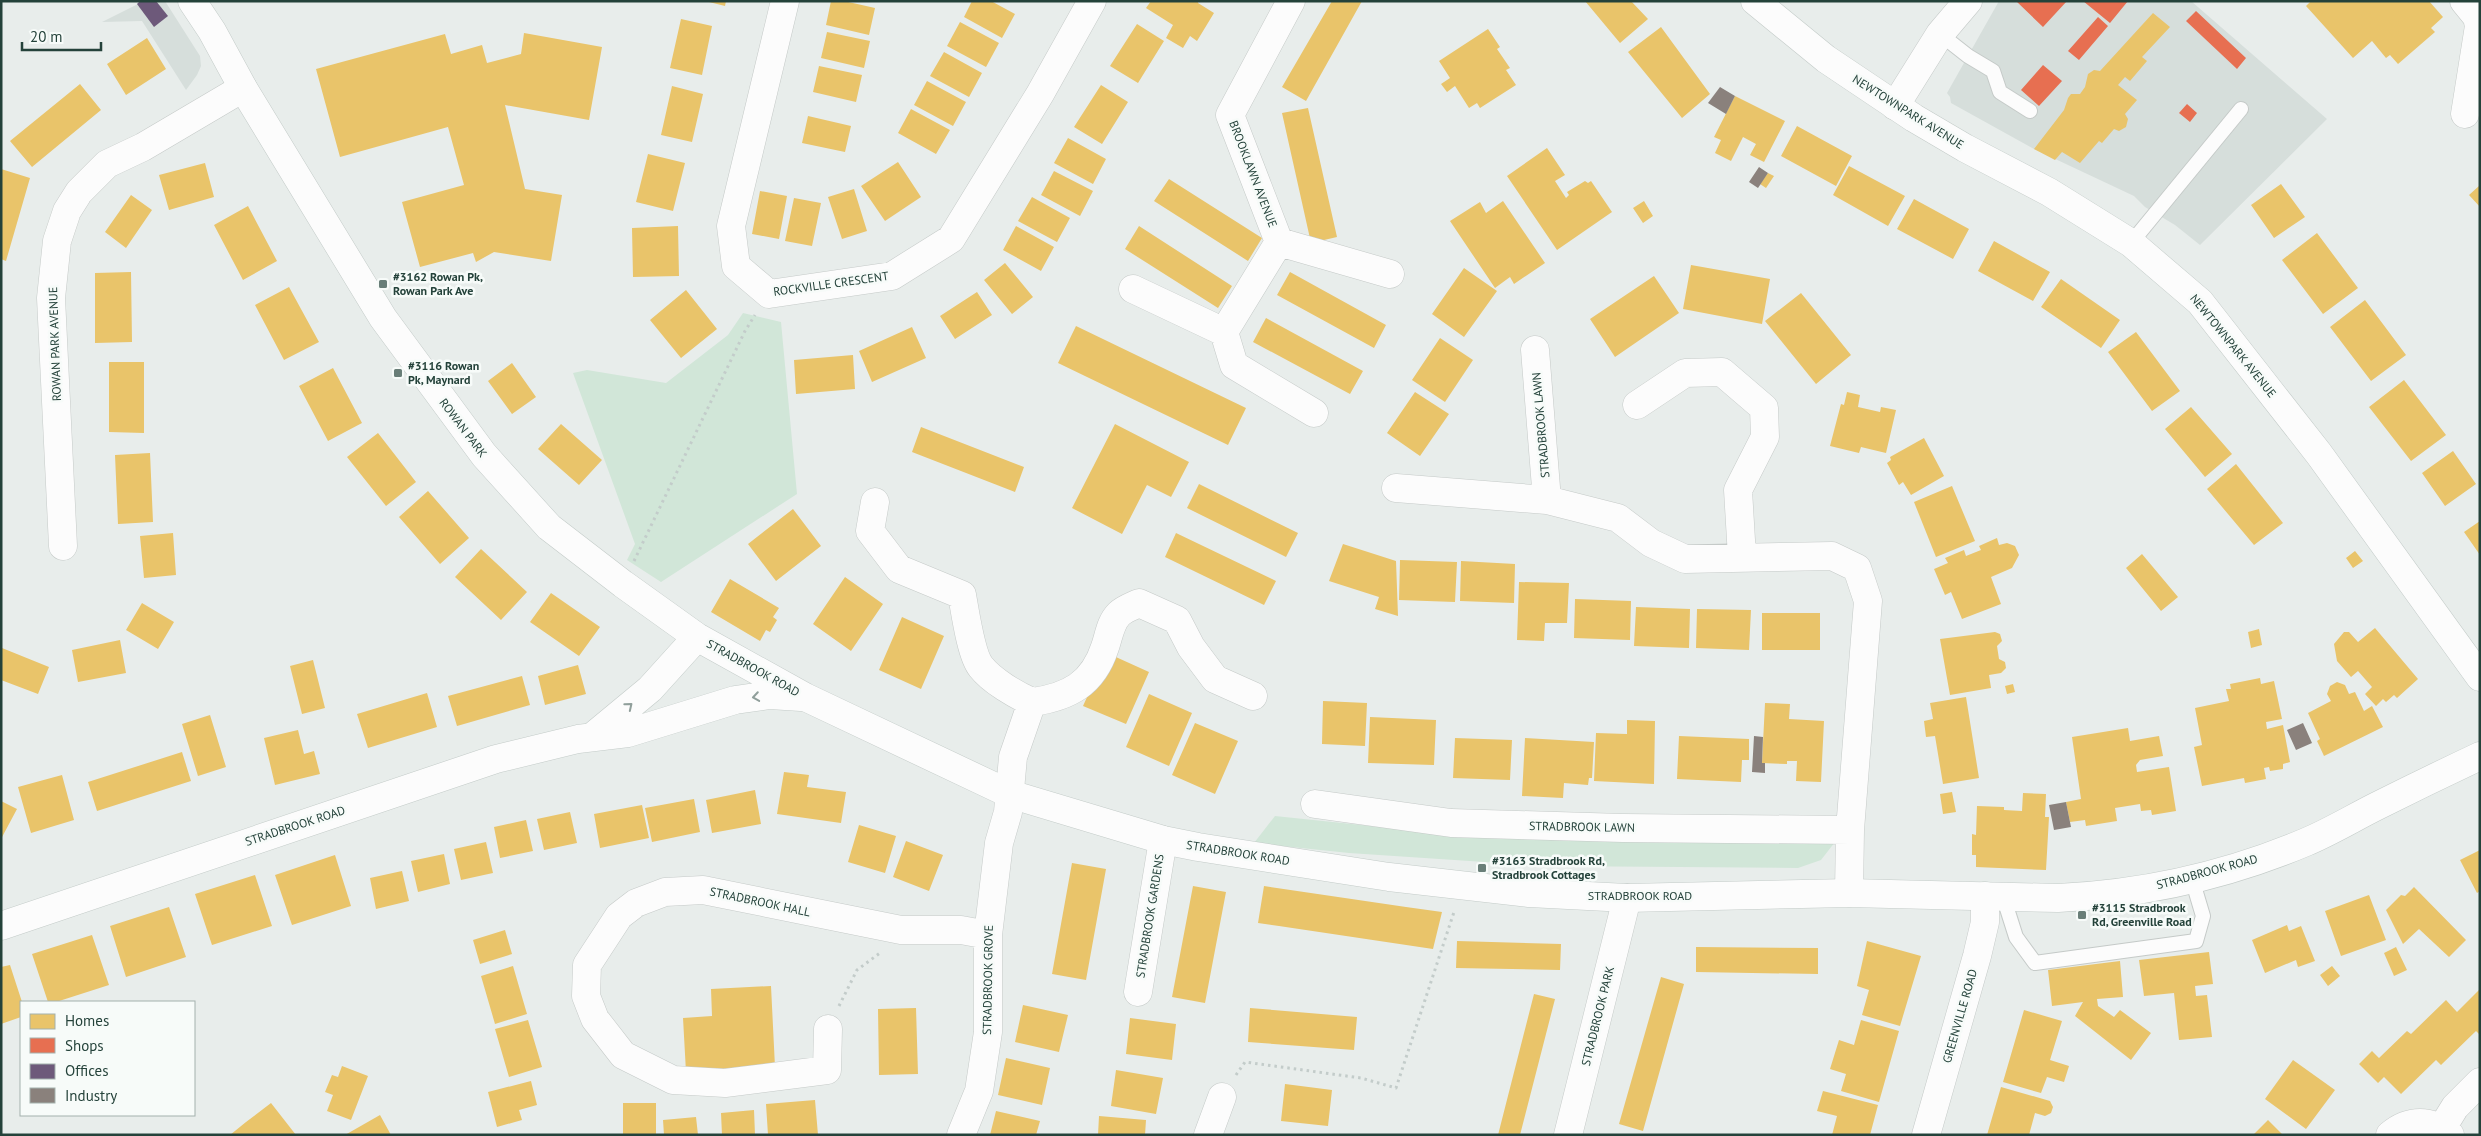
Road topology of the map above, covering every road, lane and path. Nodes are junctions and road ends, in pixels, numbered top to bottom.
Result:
1 (192, 1) edge
2 (784, 1) edge
3 (1092, 1) edge
4 (1291, 1) edge
5 (1756, 1) edge
6 (1968, 1) edge
7 (2464, 1) edge
8 (1940, 34) junction
9 (243, 88) junction
10 (1895, 106) junction
11 (2241, 109) dead end
12 (2030, 111) dead end
13 (2465, 114) dead end
14 (1279, 242) junction
15 (2131, 243) junction
16 (1390, 274) dead end
17 (1133, 289) dead end
18 (769, 294) junction
19 (1224, 332) junction
20 (1535, 350) dead end
21 (1637, 405) dead end
22 (1314, 413) dead end
23 (1396, 488) dead end
24 (1547, 500) junction
25 (875, 502) dead end
26 (63, 546) dead end
27 (1742, 557) junction
28 (623, 584) junction
29 (697, 637) junction
30 (2480, 677) edge
31 (1253, 696) dead end
32 (805, 697) junction
33 (1032, 702) junction
34 (592, 737) junction
35 (2480, 756) edge
36 (1010, 794) junction
37 (1315, 804) dead end
38 (1850, 830) junction
39 (1163, 840) junction
40 (2192, 879) junction
41 (1461, 885) junction
42 (1850, 894) junction
43 (1994, 896) junction
44 (1627, 898) junction
45 (1, 926) edge
46 (988, 934) junction
47 (882, 952) dead end
48 (1138, 992) dead end
49 (828, 1029) joint
50 (2480, 1082) edge
51 (1222, 1096) joint
52 (2446, 1132) edge
53 (960, 1135) edge
54 (1208, 1135) edge
55 (1568, 1135) edge
56 (1926, 1135) edge
57 (2390, 1135) edge

1 - 9 street, ROWAN PARK
2 - 18 street, ROCKVILLE CRESCENT
3 - 18 street, ROCKVILLE CRESCENT
4 - 14 street, BROOKLAWN AVENUE
5 - 10 street, NEWTOWNPARK AVENUE
6 - 8 street
7 - 13 street
8 - 10 street
8 - 12 lane
9 - 26 street, ROWAN PARK AVENUE
9 - 28 street, ROWAN PARK
10 - 15 street, NEWTOWNPARK AVENUE
11 - 15 lane
14 - 16 street, BROOKLAWN AVENUE
14 - 19 street, BROOKLAWN AVENUE
15 - 30 street, NEWTOWNPARK AVENUE
17 - 19 street
18 - 28 path
19 - 22 street
20 - 24 street, STRADBROOK LAWN
21 - 27 street
23 - 24 street
24 - 27 street
25 - 33 street
27 - 38 street
28 - 29 street, ROWAN PARK
29 - 32 street, STRADBROOK ROAD
34 -> 29 street, STRADBROOK ROAD
31 - 33 street
32 -> 34 street, STRADBROOK ROAD
32 - 36 street, STRADBROOK ROAD
33 - 36 street, STRADBROOK GROVE
34 - 45 street, STRADBROOK ROAD
35 - 40 street, STRADBROOK ROAD
36 - 39 street, STRADBROOK ROAD
36 - 46 street, STRADBROOK GROVE
37 - 38 street, STRADBROOK LAWN
38 - 42 street
39 - 41 street, STRADBROOK ROAD
39 - 48 street, STRADBROOK GARDENS
40 - 43 street, STRADBROOK ROAD
40 - 43 lane
41 - 44 street, STRADBROOK ROAD
41 - 51 path
42 - 43 street, STRADBROOK ROAD
42 - 44 street, STRADBROOK ROAD
43 - 56 street, GREENVILLE ROAD
44 - 55 street, STRADBROOK PARK
46 - 49 street, STRADBROOK HALL
46 - 53 street, STRADBROOK GROVE
47 - 49 path
50 - 52 street
51 - 54 street
52 - 57 street

